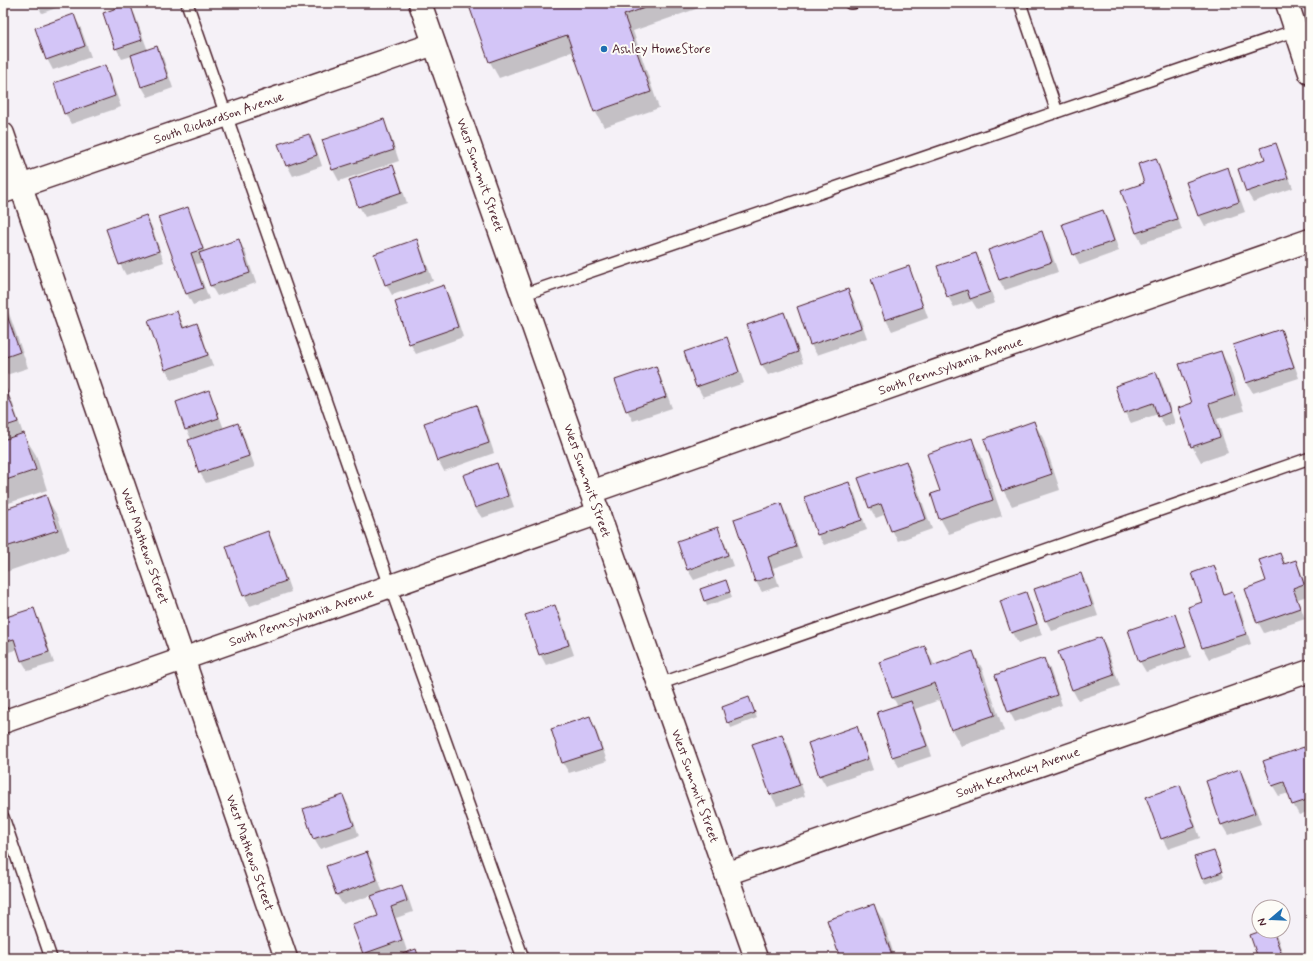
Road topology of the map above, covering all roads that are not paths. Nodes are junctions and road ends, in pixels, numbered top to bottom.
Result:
1 (187, 3) edge
2 (420, 3) edge
3 (1020, 3) edge
4 (1287, 3) edge
5 (1296, 30) junction
6 (434, 44) junction
7 (1310, 73) edge
8 (1057, 112) junction
9 (227, 115) junction
10 (3, 134) edge
11 (12, 189) edge
12 (1310, 240) edge
13 (522, 295) junction
14 (1310, 458) edge
15 (591, 492) junction
16 (598, 512) junction
17 (390, 586) junction
18 (184, 659) junction
19 (1310, 671) edge
20 (659, 684) junction
21 (3, 722) edge
22 (3, 817) edge
23 (726, 874) junction
24 (51, 958) edge
25 (286, 958) edge
26 (523, 958) edge
27 (756, 958) edge

1 - 9 lane
2 - 6 street, West Summit Street
3 - 8 lane
4 - 5 street
5 - 7 street
5 - 8 lane
6 - 9 street, South Richardson Avenue
6 - 13 street, West Summit Street
8 - 13 lane
9 - 11 street, South Richardson Avenue
9 - 17 lane
10 - 11 street, West Mathews Street
11 - 18 street, West Mathews Street
12 - 15 street, South Pennsylvania Avenue
13 - 15 street, West Summit Street
14 - 20 lane
15 - 16 street, West Summit Street
16 - 17 street, South Pennsylvania Avenue
16 - 20 street, West Summit Street
17 - 18 street, South Pennsylvania Avenue
17 - 26 lane
18 - 21 street, South Pennsylvania Avenue
18 - 25 street, West Mathews Street
19 - 23 street, South Kentucky Avenue
20 - 23 street, West Summit Street
22 - 24 lane
23 - 27 street, West Summit Street

